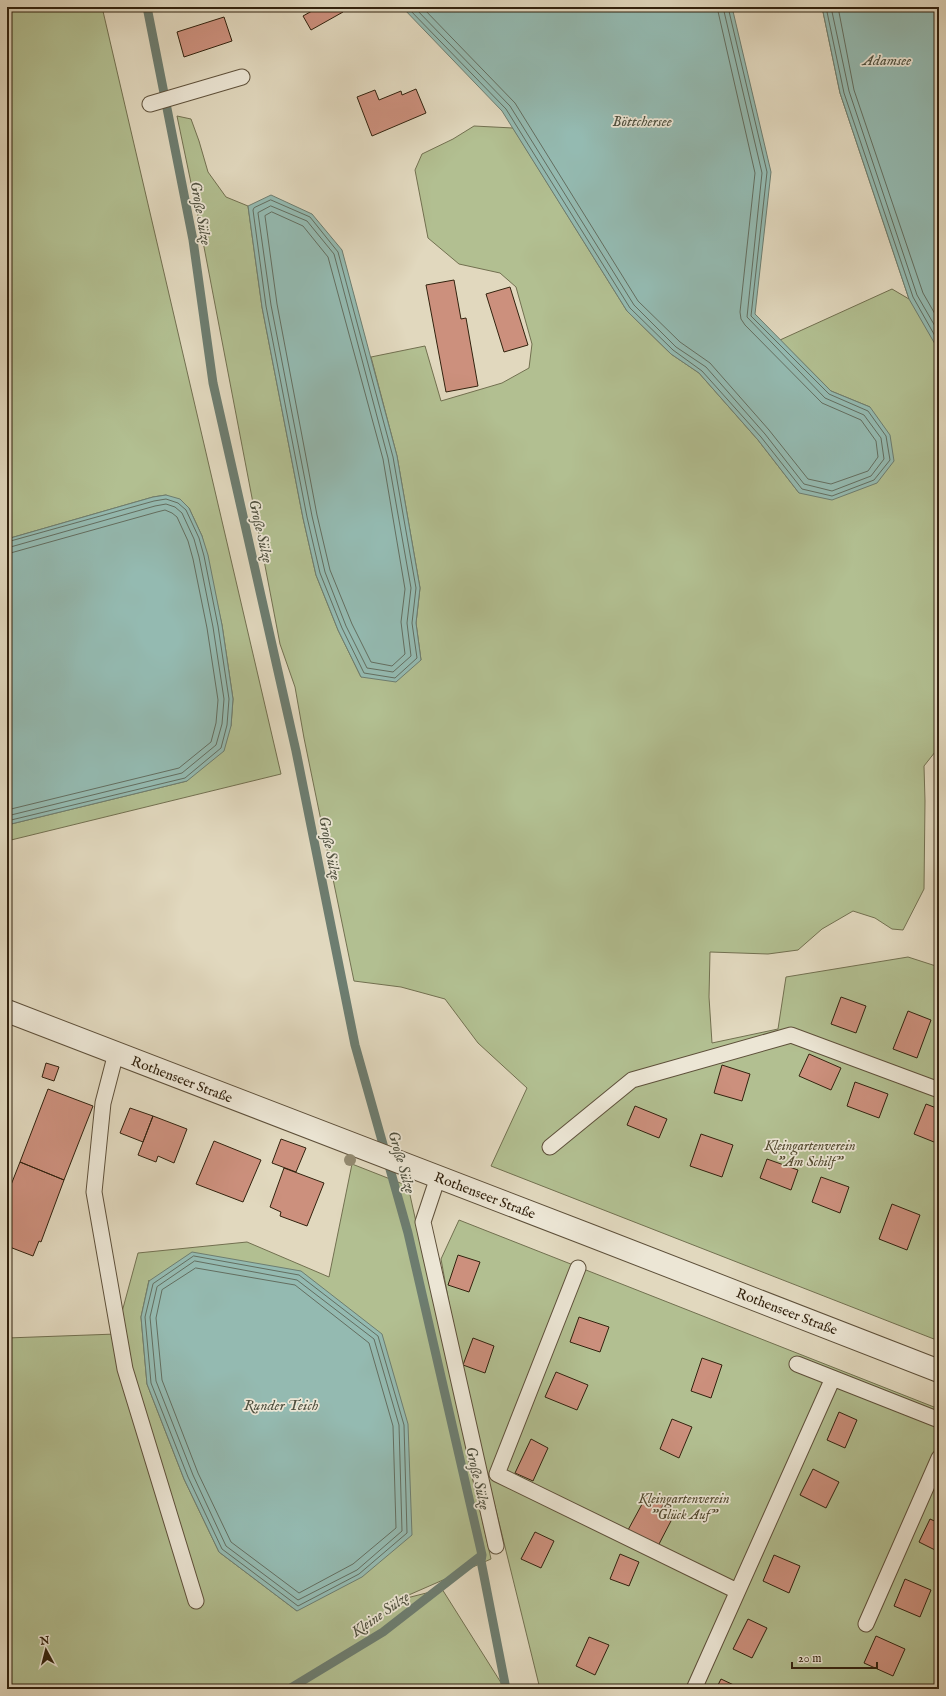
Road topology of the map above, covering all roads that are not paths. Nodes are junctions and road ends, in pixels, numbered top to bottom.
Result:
1 (242, 77) dead end
2 (150, 104) dead end
3 (7, 1012) edge
4 (116, 1053) junction
5 (939, 1090) edge
6 (550, 1147) dead end
7 (438, 1177) junction
8 (578, 1268) dead end
9 (797, 1364) dead end
10 (939, 1371) edge
11 (833, 1378) junction
12 (939, 1420) edge
13 (939, 1458) edge
14 (496, 1546) dead end
15 (737, 1591) junction
16 (196, 1601) dead end
17 (866, 1624) dead end
18 (694, 1689) edge

1 - 2 lane
3 - 4 street, Rothenseer Straße
4 - 7 street, Rothenseer Straße
4 - 16 lane
5 - 6 lane
7 - 10 street, Rothenseer Straße
7 - 14 lane
8 - 15 lane
9 - 11 lane
11 - 12 lane
11 - 15 lane
13 - 17 lane
15 - 18 lane

